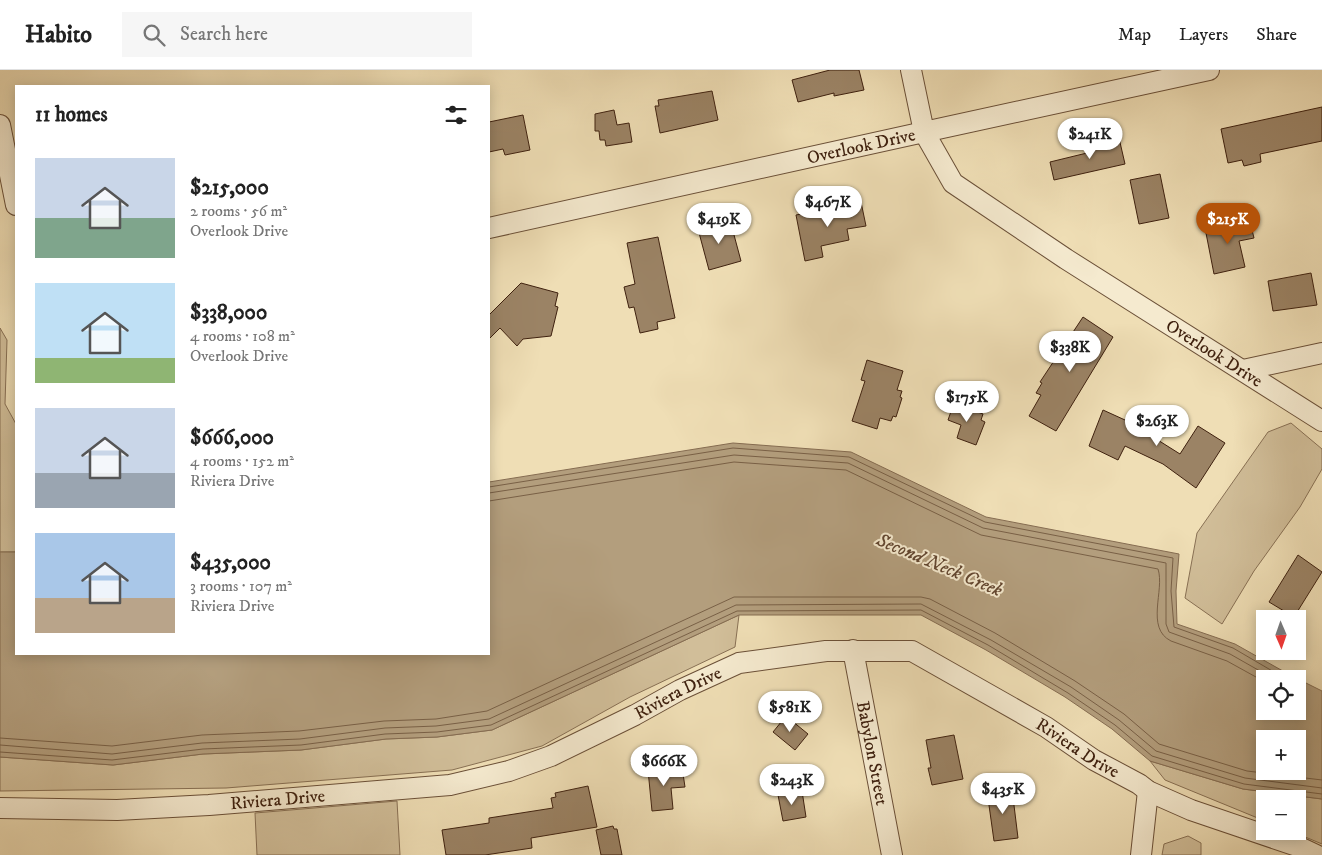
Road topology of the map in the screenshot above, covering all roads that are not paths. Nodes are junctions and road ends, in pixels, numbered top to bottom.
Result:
1 (911, 70) edge
2 (1209, 70) edge
3 (0, 125) edge
4 (924, 132) junction
5 (15, 200) edge
6 (490, 228) edge
7 (1322, 353) edge
8 (1243, 370) junction
9 (1322, 421) edge
10 (853, 650) junction
11 (1148, 791) junction
12 (0, 808) edge
13 (892, 855) edge
14 (1141, 855) edge
15 (1316, 855) edge

1 - 4 street
2 - 4 street
3 - 5 street
4 - 6 street, Overlook Drive
4 - 8 street, Overlook Drive
7 - 8 street
8 - 9 street, Overlook Drive
10 - 11 street, Riviera Drive
10 - 12 street, Riviera Drive
10 - 13 street, Babylon Street
11 - 14 street
11 - 15 street, Riviera Drive

